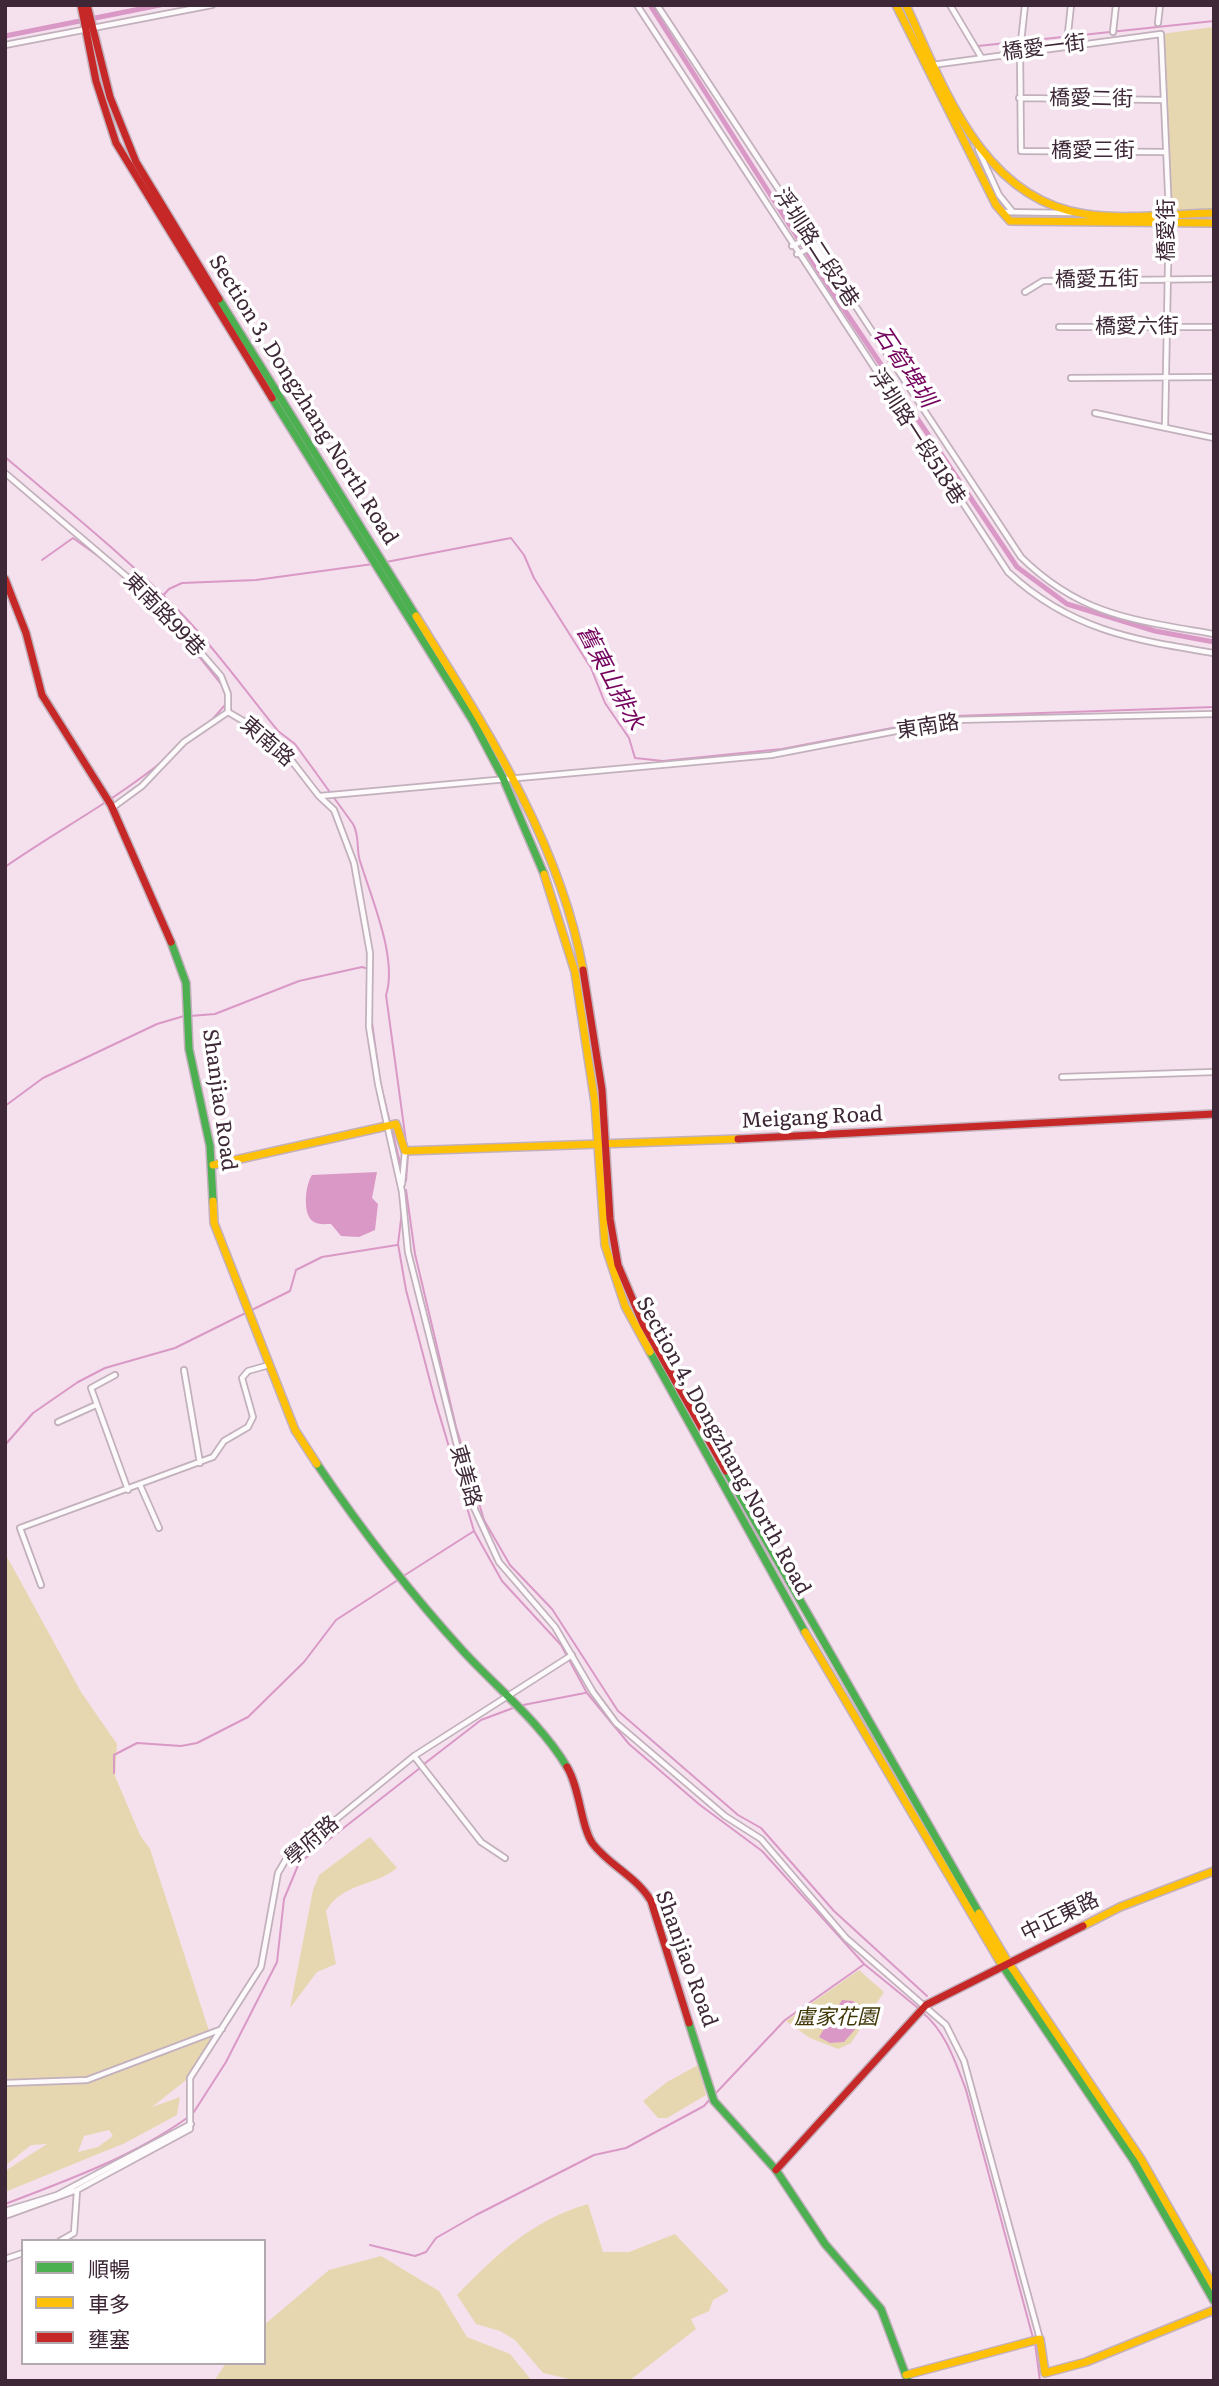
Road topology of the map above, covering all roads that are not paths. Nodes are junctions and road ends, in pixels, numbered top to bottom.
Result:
1 (81, 5) edge
2 (212, 5) edge
3 (636, 5) edge
4 (657, 5) edge
5 (896, 5) edge
6 (906, 5) edge
7 (950, 5) edge
8 (1025, 5) edge
9 (1071, 5) edge
10 (1116, 5) edge
11 (1160, 5) edge
12 (86, 11) edge
13 (1158, 23) dead end
14 (89, 30) junction
15 (1113, 32) dead end
16 (1068, 33) dead end
17 (1161, 34) joint
18 (5, 45) edge
19 (1020, 49) junction
20 (981, 57) junction
21 (931, 66) junction
22 (1019, 98) junction
23 (1164, 100) junction
24 (978, 147) junction
25 (1165, 152) junction
26 (1000, 212) junction
27 (1013, 212) junction
28 (1214, 213) edge
29 (1083, 214) junction
30 (1169, 214) junction
31 (1168, 223) junction
32 (1214, 223) edge
33 (809, 238) junction
34 (792, 246) junction
35 (814, 246) junction
36 (797, 254) junction
37 (1167, 279) junction
38 (1214, 279) edge
39 (1025, 292) dead end
40 (1059, 327) dead end
41 (1167, 327) junction
42 (1214, 327) edge
43 (1165, 377) junction
44 (1214, 377) edge
45 (1071, 378) dead end
46 (1095, 413) dead end
47 (1165, 427) junction
48 (1214, 438) edge
49 (5, 473) edge
50 (5, 579) edge
51 (1214, 634) edge
52 (1214, 653) edge
53 (228, 712) junction
54 (1214, 714) edge
55 (512, 777) junction
56 (503, 778) junction
57 (319, 796) junction
58 (111, 807) junction
59 (1214, 1072) edge
60 (1062, 1077) dead end
61 (1214, 1114) edge
62 (388, 1125) junction
63 (603, 1145) junction
64 (408, 1151) junction
65 (213, 1165) junction
66 (402, 1192) junction
67 (270, 1365) junction
68 (184, 1370) dead end
69 (115, 1375) dead end
70 (96, 1405) junction
71 (58, 1422) dead end
72 (200, 1463) junction
73 (140, 1485) junction
74 (128, 1490) junction
75 (159, 1528) dead end
76 (41, 1585) dead end
77 (572, 1656) junction
78 (509, 1699) junction
79 (414, 1756) junction
80 (505, 1858) dead end
81 (1214, 1871) edge
82 (1005, 1963) junction
83 (926, 2005) junction
84 (223, 2029) junction
85 (5, 2083) edge
86 (192, 2124) junction
87 (776, 2170) junction
88 (79, 2183) junction
89 (77, 2190) junction
90 (5, 2214) edge
91 (63, 2239) edge
92 (1214, 2287) edge
93 (1214, 2301) edge
94 (1214, 2310) edge
95 (1040, 2339) junction
96 (1045, 2377) edge
97 (907, 2378) edge

1 - 12 street
2 - 14 street
3 - 34 street, 浮圳路一段518巷
4 - 33 street, 浮圳路二段2巷
5 - 21 street
6 - 21 street
7 - 20 street
8 - 19 street
9 - 16 street
10 - 15 street
11 - 13 street
12 - 14 street
14 - 18 street
14 - 55 street, Section 3, Dongzhang North Road
14 - 56 street, Section 3, Dongzhang North Road
17 - 19 street, 橋愛一街
17 - 23 street, 橋愛街
19 - 20 street, 橋愛一街
19 - 22 street
20 - 21 street, 橋愛一街
21 - 24 street
21 - 26 street
22 - 23 street, 橋愛二街
22 - 25 street, 橋愛三街
23 - 25 street, 橋愛街
24 - 27 street
24 - 29 street
25 - 30 street, 橋愛街
26 - 27 street
26 - 31 street
27 - 29 street
28 - 30 street
29 - 30 street
30 - 31 street, 橋愛街
31 - 32 street
31 - 37 street, 橋愛街
33 - 34 street
33 - 35 street, 浮圳路二段2巷
34 - 36 street, 浮圳路一段518巷
35 - 36 street
35 - 51 street, 浮圳路二段2巷
36 - 52 street, 浮圳路一段518巷
37 - 38 street, 橋愛五街
37 - 39 street, 橋愛五街
37 - 41 street, 橋愛街
40 - 41 street, 橋愛六街
41 - 42 street, 橋愛六街
41 - 43 street, 橋愛街
43 - 44 street
43 - 45 street
43 - 47 street, 橋愛街
46 - 47 street
47 - 48 street
49 - 53 street, 東南路99巷
50 - 58 street, Shanjiao Road
53 - 57 street, 東南路
53 - 58 street, 東南路
54 - 55 street, 東南路
55 - 56 street, 東南路
55 - 63 street, Section 4, Dongzhang North Road
56 - 57 street, 東南路
56 - 63 street, Section 4, Dongzhang North Road
57 - 62 street, 東南路
58 - 65 street, Shanjiao Road
59 - 60 street
61 - 63 street, Meigang Road
62 - 64 street
62 - 65 street
62 - 66 street, 東南路
63 - 64 street, Meigang Road
63 - 82 street, Section 4, Dongzhang North Road
64 - 66 street
65 - 67 street, Shanjiao Road
66 - 77 street, 東美路
67 - 72 street
67 - 78 street, Shanjiao Road
68 - 72 street
69 - 70 street
70 - 71 street
70 - 74 street
72 - 73 street
73 - 74 street
73 - 75 street
74 - 76 street
77 - 78 street, 學府路
77 - 83 street, 東美路
78 - 79 street, 學府路
78 - 87 street, Shanjiao Road
79 - 80 street
79 - 84 street, 學府路
81 - 82 street, 中正東路
82 - 83 street, 中正東路
82 - 92 street
82 - 93 street
83 - 87 street, 中正東路
83 - 95 street, 東美路
84 - 85 street
84 - 86 street, 學府路
86 - 88 street
86 - 89 street
87 - 97 street, Shanjiao Road
88 - 89 street
88 - 90 street
89 - 90 street
89 - 91 street
94 - 96 street
95 - 96 street
95 - 97 street

